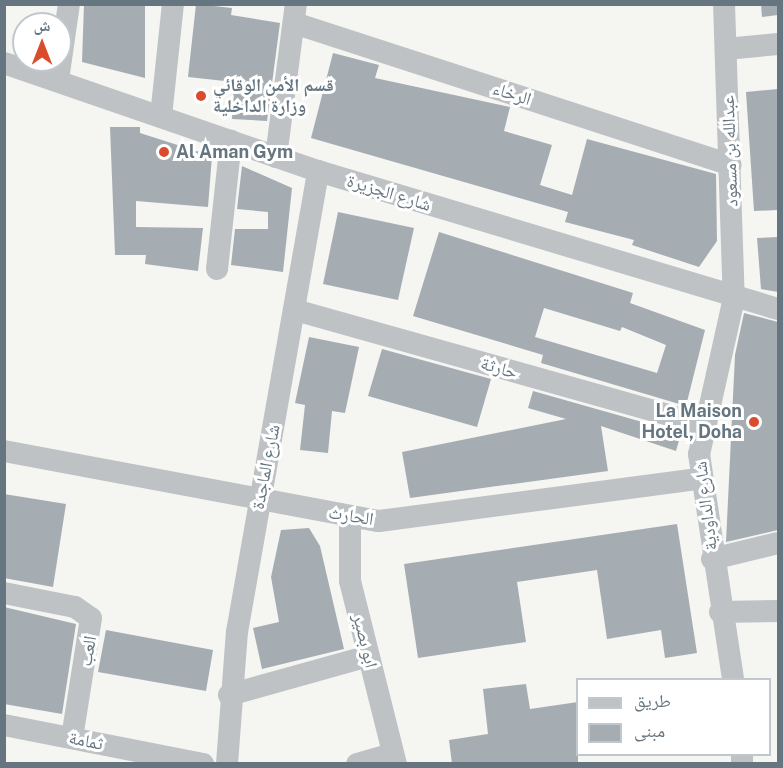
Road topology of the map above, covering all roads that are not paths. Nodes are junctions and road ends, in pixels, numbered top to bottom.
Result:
1 (69, 4) edge
2 (173, 4) edge
3 (724, 4) edge
4 (295, 14) edge
5 (778, 44) edge
6 (726, 49) junction
7 (4, 63) edge
8 (58, 80) junction
9 (161, 116) junction
10 (231, 141) junction
11 (276, 157) junction
12 (731, 165) junction
13 (318, 171) junction
14 (217, 269) dead end
15 (734, 298) junction
16 (778, 309) edge
17 (295, 310) junction
18 (703, 425) junction
19 (4, 451) edge
20 (700, 479) junction
21 (260, 496) junction
22 (350, 517) junction
23 (778, 543) edge
24 (712, 559) junction
25 (4, 593) edge
26 (778, 611) edge
27 (720, 612) junction
28 (369, 657) junction
29 (733, 678) edge
30 (229, 695) junction
31 (4, 725) edge
32 (72, 738) junction
33 (394, 759) edge
34 (203, 764) edge
35 (227, 764) edge
36 (357, 764) edge

1 - 8 street
2 - 9 street
3 - 6 street, عبدالله بن مسعود
4 - 11 street
4 - 12 street, الرخاء
5 - 6 street
6 - 12 street, عبدالله بن مسعود
7 - 8 street, شارع الجزيرة
8 - 9 street, شارع الجزيرة
9 - 10 street, شارع الجزيرة
10 - 11 street, شارع الجزيرة
10 - 14 street
11 - 13 street, شارع الجزيرة
12 - 15 street, عبدالله بن مسعود
13 - 15 street, شارع الجزيرة
13 - 17 street, شارع الماجدة
15 - 16 street, شارع الجزيرة
15 - 18 street, شارع الداودية
17 - 18 street, حارثة
17 - 21 street, شارع الماجدة
18 - 20 street, شارع الداودية
19 - 21 street, الحارث
20 - 22 street, الحارث
20 - 24 street, شارع الداودية
21 - 22 street, الحارث
21 - 30 street, شارع الماجدة
22 - 28 street, ابو بصير
23 - 24 street
24 - 27 street, شارع الداودية
25 - 32 street, العب
26 - 27 street
27 - 29 street, شارع الداودية
28 - 30 street
28 - 33 street, ابو بصير
30 - 35 street, شارع الماجدة
31 - 32 street, ثمامة
32 - 34 street, ثمامة
33 - 36 street

